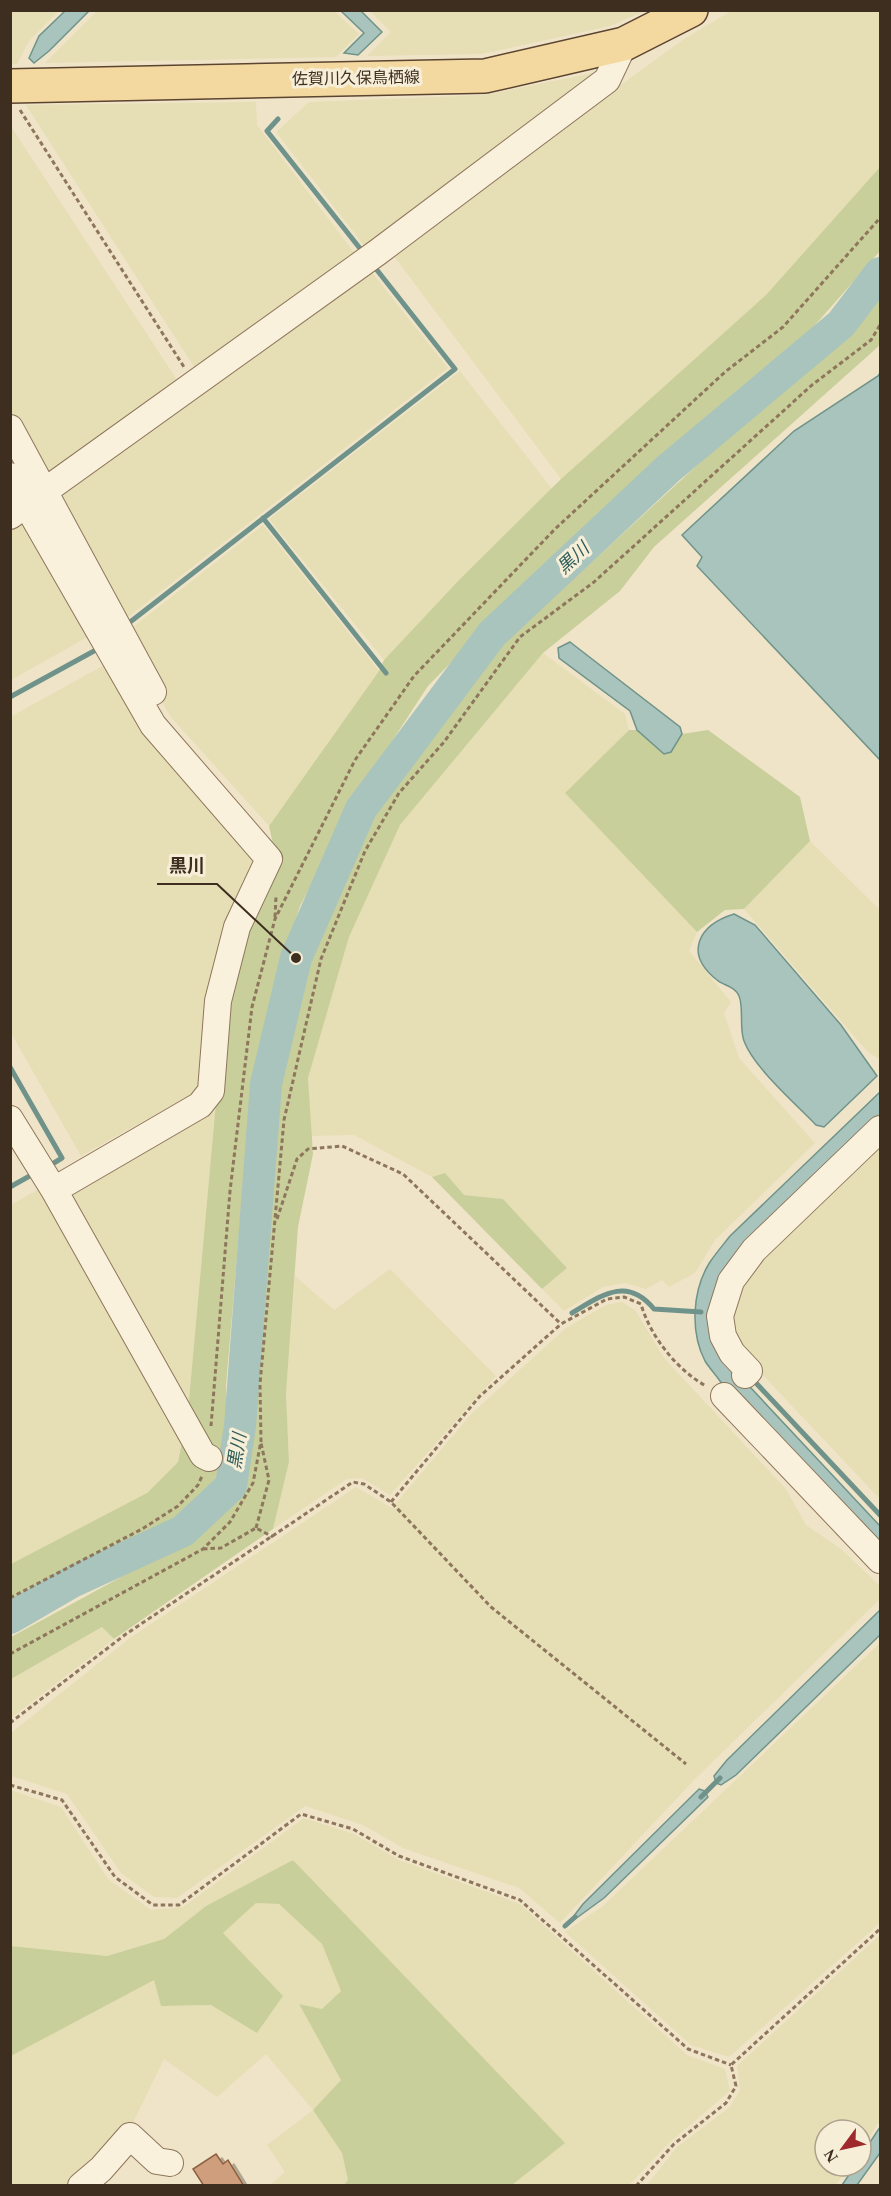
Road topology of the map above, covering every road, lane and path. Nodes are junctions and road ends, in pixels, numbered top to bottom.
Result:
1 (691, 10) edge
2 (624, 44) junction
3 (15, 98) edge
4 (880, 218) edge
5 (880, 325) edge
6 (194, 384) junction
7 (10, 428) edge
8 (10, 476) edge
9 (27, 505) edge
10 (265, 828) dead end
11 (10, 1119) edge
12 (880, 1130) edge
13 (35, 1167) edge
14 (274, 1227) junction
15 (561, 1324) junction
16 (745, 1376) dead end
17 (724, 1395) joint
18 (261, 1441) junction
19 (209, 1458) junction
20 (391, 1502) junction
21 (256, 1528) junction
22 (273, 1537) junction
23 (202, 1549) junction
24 (880, 1560) edge
25 (10, 1598) edge
26 (10, 1654) edge
27 (10, 1723) edge
28 (686, 1764) dead end
29 (10, 1785) edge
30 (880, 1929) edge
31 (730, 2065) junction
32 (170, 2163) dead end
33 (81, 2186) edge
34 (636, 2186) edge

1 - 2 main road, 佐賀川久保鳥栖線
2 - 3 main road, 佐賀川久保鳥栖線
2 - 6 street
3 - 6 path
4 - 19 path
5 - 14 path
6 - 9 street
7 - 9 street
8 - 9 street
9 - 10 street
9 - 13 street
11 - 13 street
12 - 16 street
13 - 19 street
14 - 15 path
14 - 18 path
15 - 17 path
15 - 20 path
17 - 24 street
18 - 21 path
18 - 23 path
19 - 25 path
20 - 22 path
20 - 28 path
21 - 22 path
21 - 23 path
22 - 27 path
23 - 26 path
29 - 31 path
30 - 31 path
31 - 34 path
32 - 33 street

